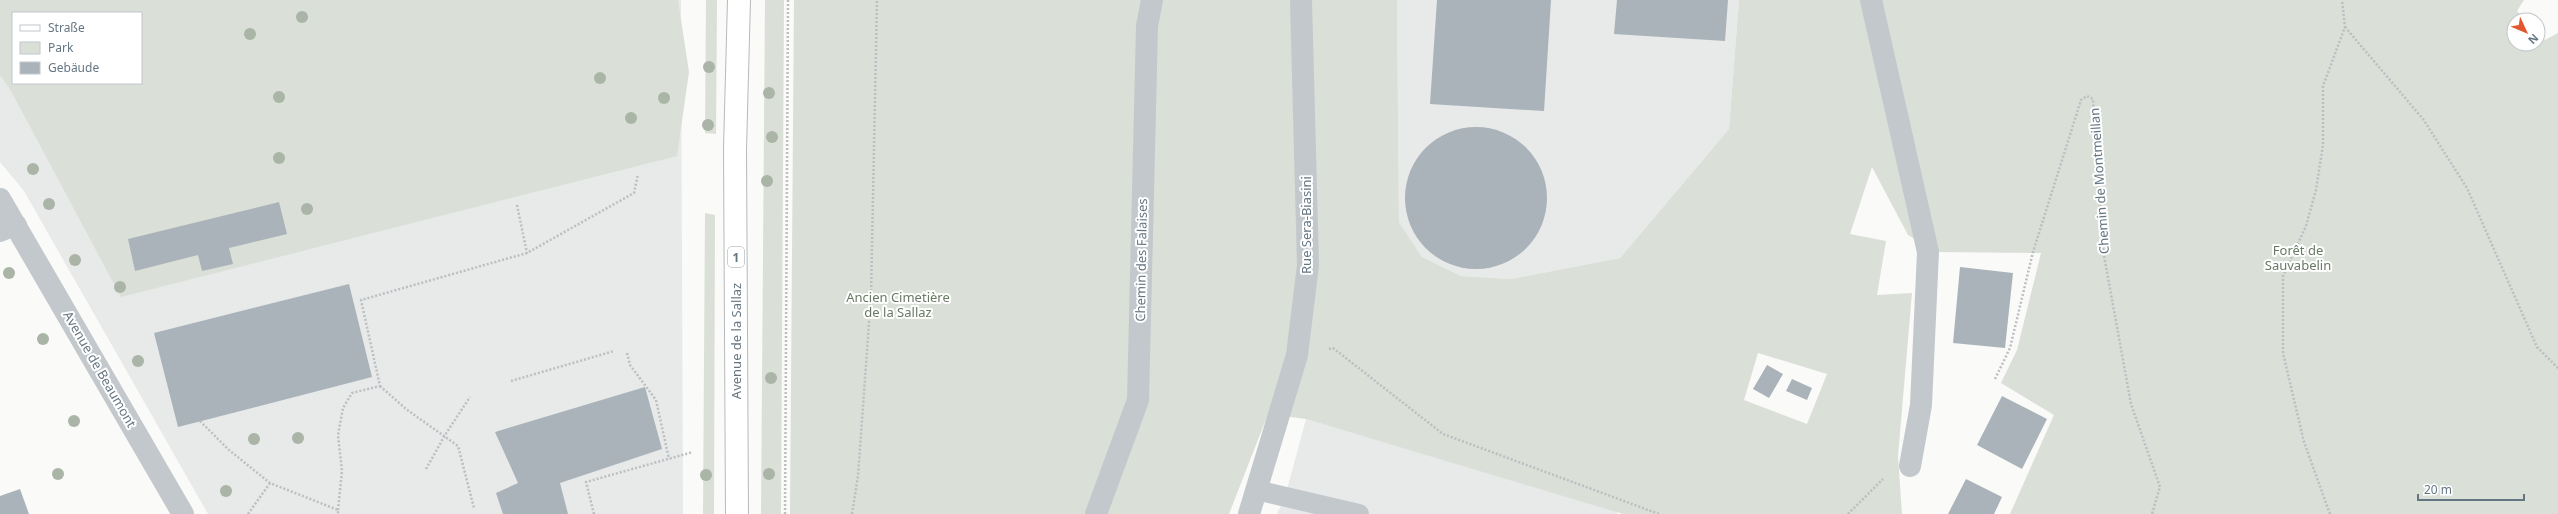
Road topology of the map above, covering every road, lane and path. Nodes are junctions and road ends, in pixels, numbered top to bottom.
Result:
1 (739, 0) edge
2 (788, 0) edge
3 (877, 0) edge
4 (1152, 0) edge
5 (1301, 0) edge
6 (1871, 0) edge
7 (2342, 0) edge
8 (2345, 27) junction
9 (638, 174) dead end
10 (0, 199) edge
11 (517, 205) dead end
12 (8, 228) edge
13 (527, 253) junction
14 (614, 351) dead end
15 (627, 353) dead end
16 (1297, 355) junction
17 (2558, 368) edge
18 (1995, 379) dead end
19 (511, 381) dead end
20 (380, 386) junction
21 (470, 397) dead end
22 (200, 421) dead end
23 (445, 435) junction
24 (693, 452) dead end
25 (669, 459) junction
26 (1910, 466) joint
27 (426, 469) dead end
28 (270, 483) junction
29 (1256, 490) junction
30 (474, 508) dead end
31 (338, 510) junction
32 (182, 514) edge
33 (248, 514) edge
34 (338, 514) edge
35 (594, 514) edge
36 (737, 514) edge
37 (785, 514) edge
38 (852, 514) edge
39 (1096, 514) edge
40 (1249, 514) edge
41 (1359, 514) edge
42 (1660, 514) edge
43 (1848, 514) edge
44 (2152, 514) edge
45 (2330, 514) edge

1 - 36 main road, Avenue de la Sallaz / 1
2 - 37 path
3 - 38 path
4 - 39 street, Chemin des Falaises
5 - 16 street, Rue Sera-Biasini
6 - 26 street
7 - 8 path
8 - 17 path
8 - 45 path
9 - 13 path
10 - 12 street, Avenue de Beaumont
11 - 13 path
12 - 32 street, Avenue de Beaumont
13 - 20 path
14 - 19 path
15 - 25 path
16 - 29 street, Rue Sera-Biasini
16 - 42 path
18 - 44 path, Chemin de Montmeillan
20 - 23 path
20 - 31 path
21 - 23 path
22 - 28 path
23 - 27 path
23 - 30 path
24 - 25 path
25 - 35 path
26 - 43 path
28 - 31 path
28 - 33 path
29 - 40 street, Rue Sera-Biasini
29 - 41 lane
31 - 34 path

